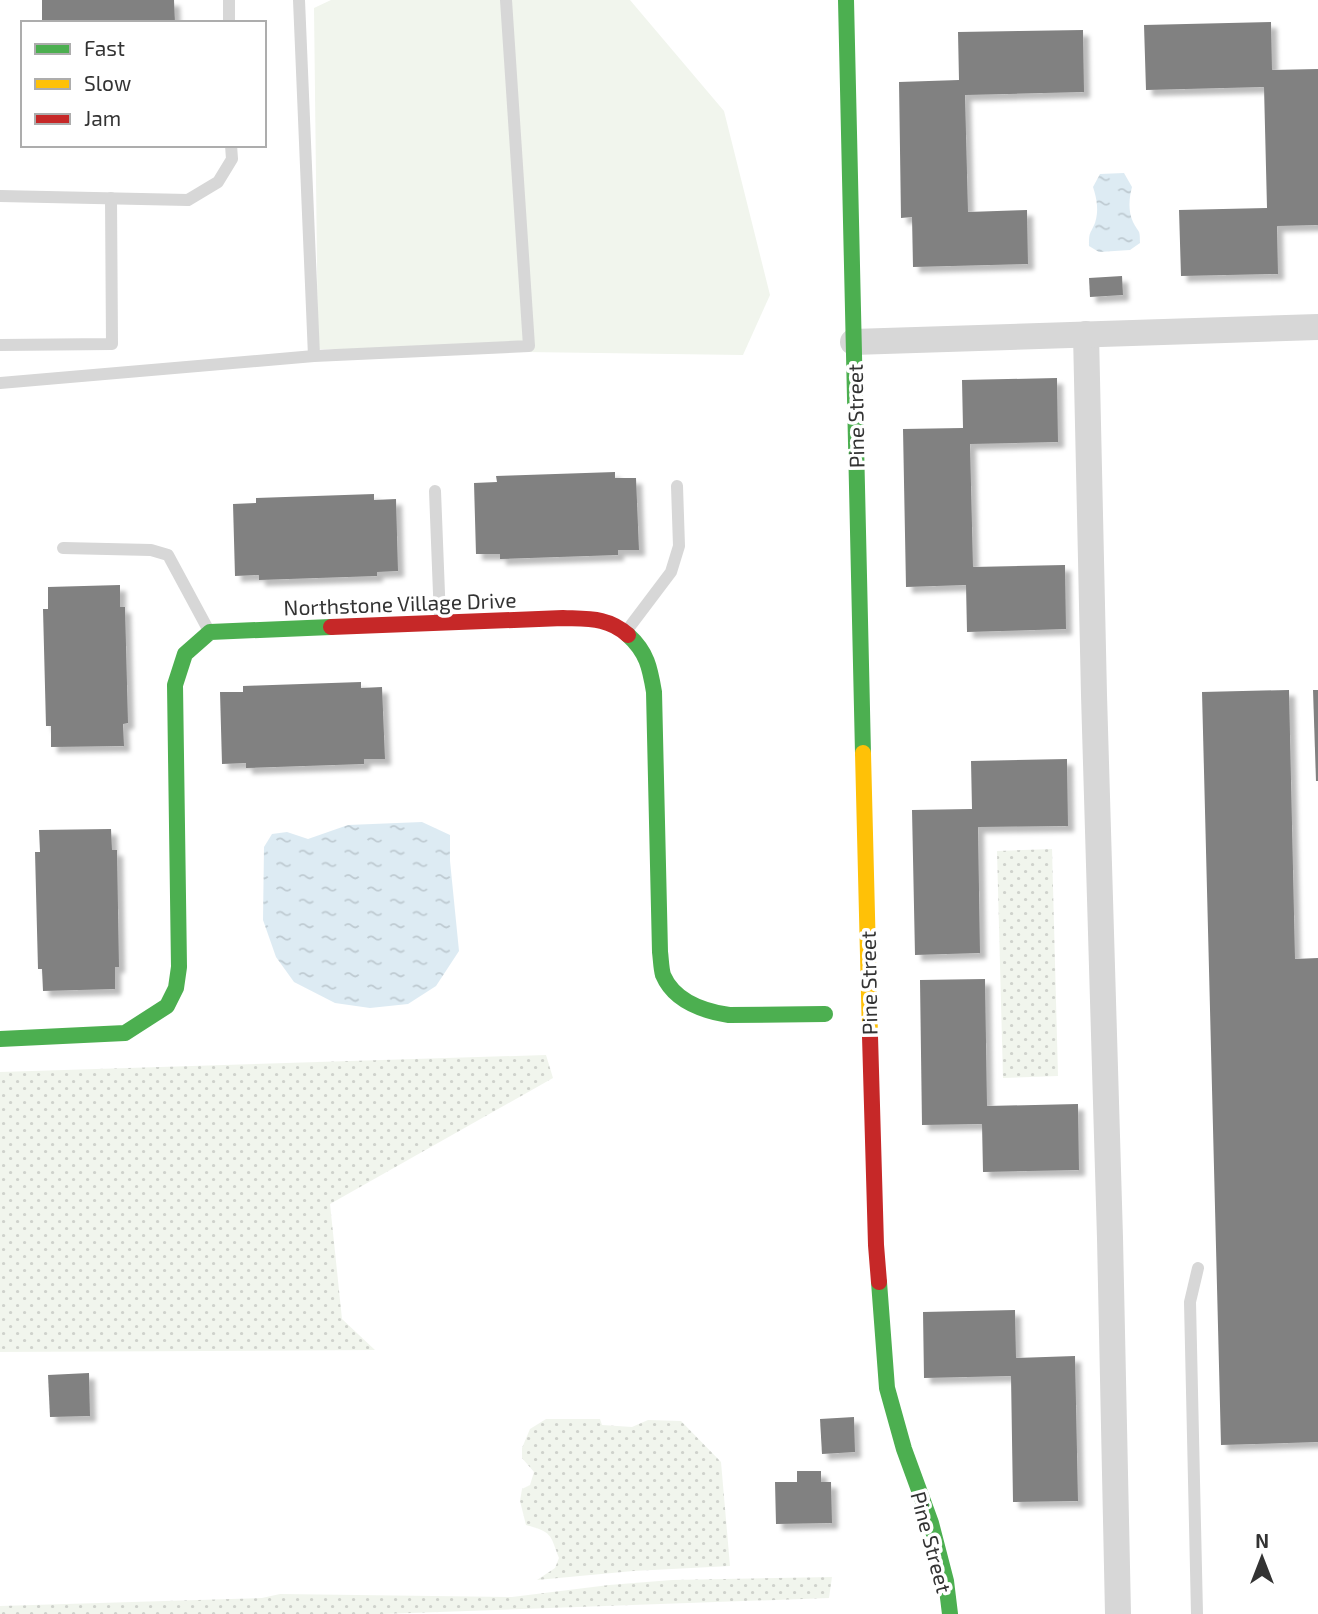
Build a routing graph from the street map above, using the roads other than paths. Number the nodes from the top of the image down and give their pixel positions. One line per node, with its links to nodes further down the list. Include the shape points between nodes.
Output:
1 (229, 0): 5 (lane)
2 (299, 0): 13 (lane)
3 (506, 0): 13 (lane, via 529,346)
4 (846, 0): 11 (street, Pine Street)
5 (229, 21)
6 (231, 147): 8 (lane, via 232,159 218,182 188,200)
7 (0, 196): 8 (lane)
8 (111, 198): 12 (lane, via 112,344)
9 (1318, 327): 10 (street, Pine Street)
10 (1086, 334): 11 (street, Pine Street); 25 (street)
11 (853, 342): 24 (street, Pine Street, via 876,1245 887,1388 931,1523)
12 (0, 345)
13 (314, 356): 14 (lane)
14 (0, 383)
15 (677, 486): 20 (lane, via 680,546 671,572)
16 (435, 491): 18 (lane)
17 (63, 548): 19 (lane, via 151,550 168,555)
18 (440, 623): 19 (street, Northstone Village Drive); 20 (street, Northstone Village Drive, via 596,619)
19 (209, 632): 22 (street, via 184,654 176,685 179,967 167,1006 125,1033)
20 (625, 632): 21 (street, Northstone Village Drive, via 650,665 654,692 664,975 687,1003 714,1013)
21 (825, 1014)
22 (0, 1039)
23 (1198, 1268): 26 (lane, via 1190,1302)
24 (950, 1614)
25 (1118, 1614)
26 (1197, 1614)

